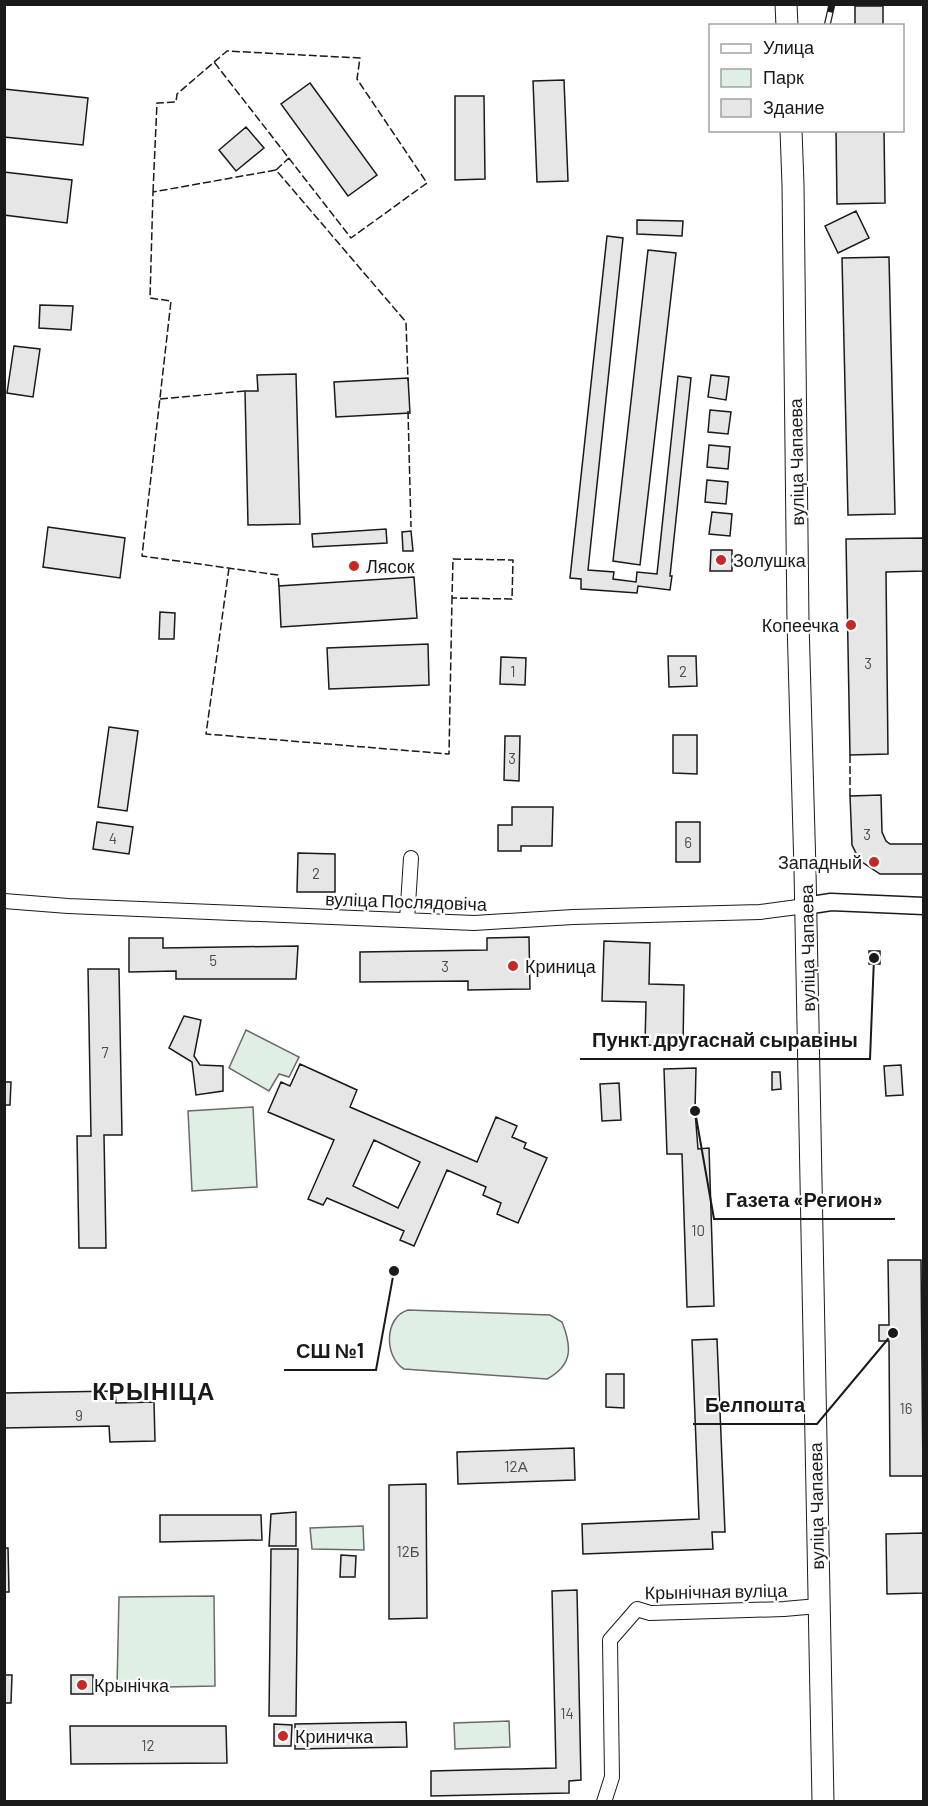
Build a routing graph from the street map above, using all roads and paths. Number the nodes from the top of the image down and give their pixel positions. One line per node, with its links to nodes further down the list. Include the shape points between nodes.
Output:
1 (786, 4): 2 (main road)
2 (787, 24)
3 (791, 132): 6 (main road, вуліца Чапаева)
4 (411, 858): 8 (street)
5 (4, 901): 8 (street, вуліца Послядовіча)
6 (805, 906): 7 (street, via 840,902); 8 (street, вуліца Послядовіча, via 760,912 474,923); 9 (main road, вуліца Чапаева)
7 (924, 906)
8 (407, 920)
9 (818, 1606): 10 (street, Крынічная вуліца, via 650,1612 636,1609 610,1640 612,1777); 11 (main road, вуліца Чапаева)
10 (604, 1802)
11 (823, 1802)

